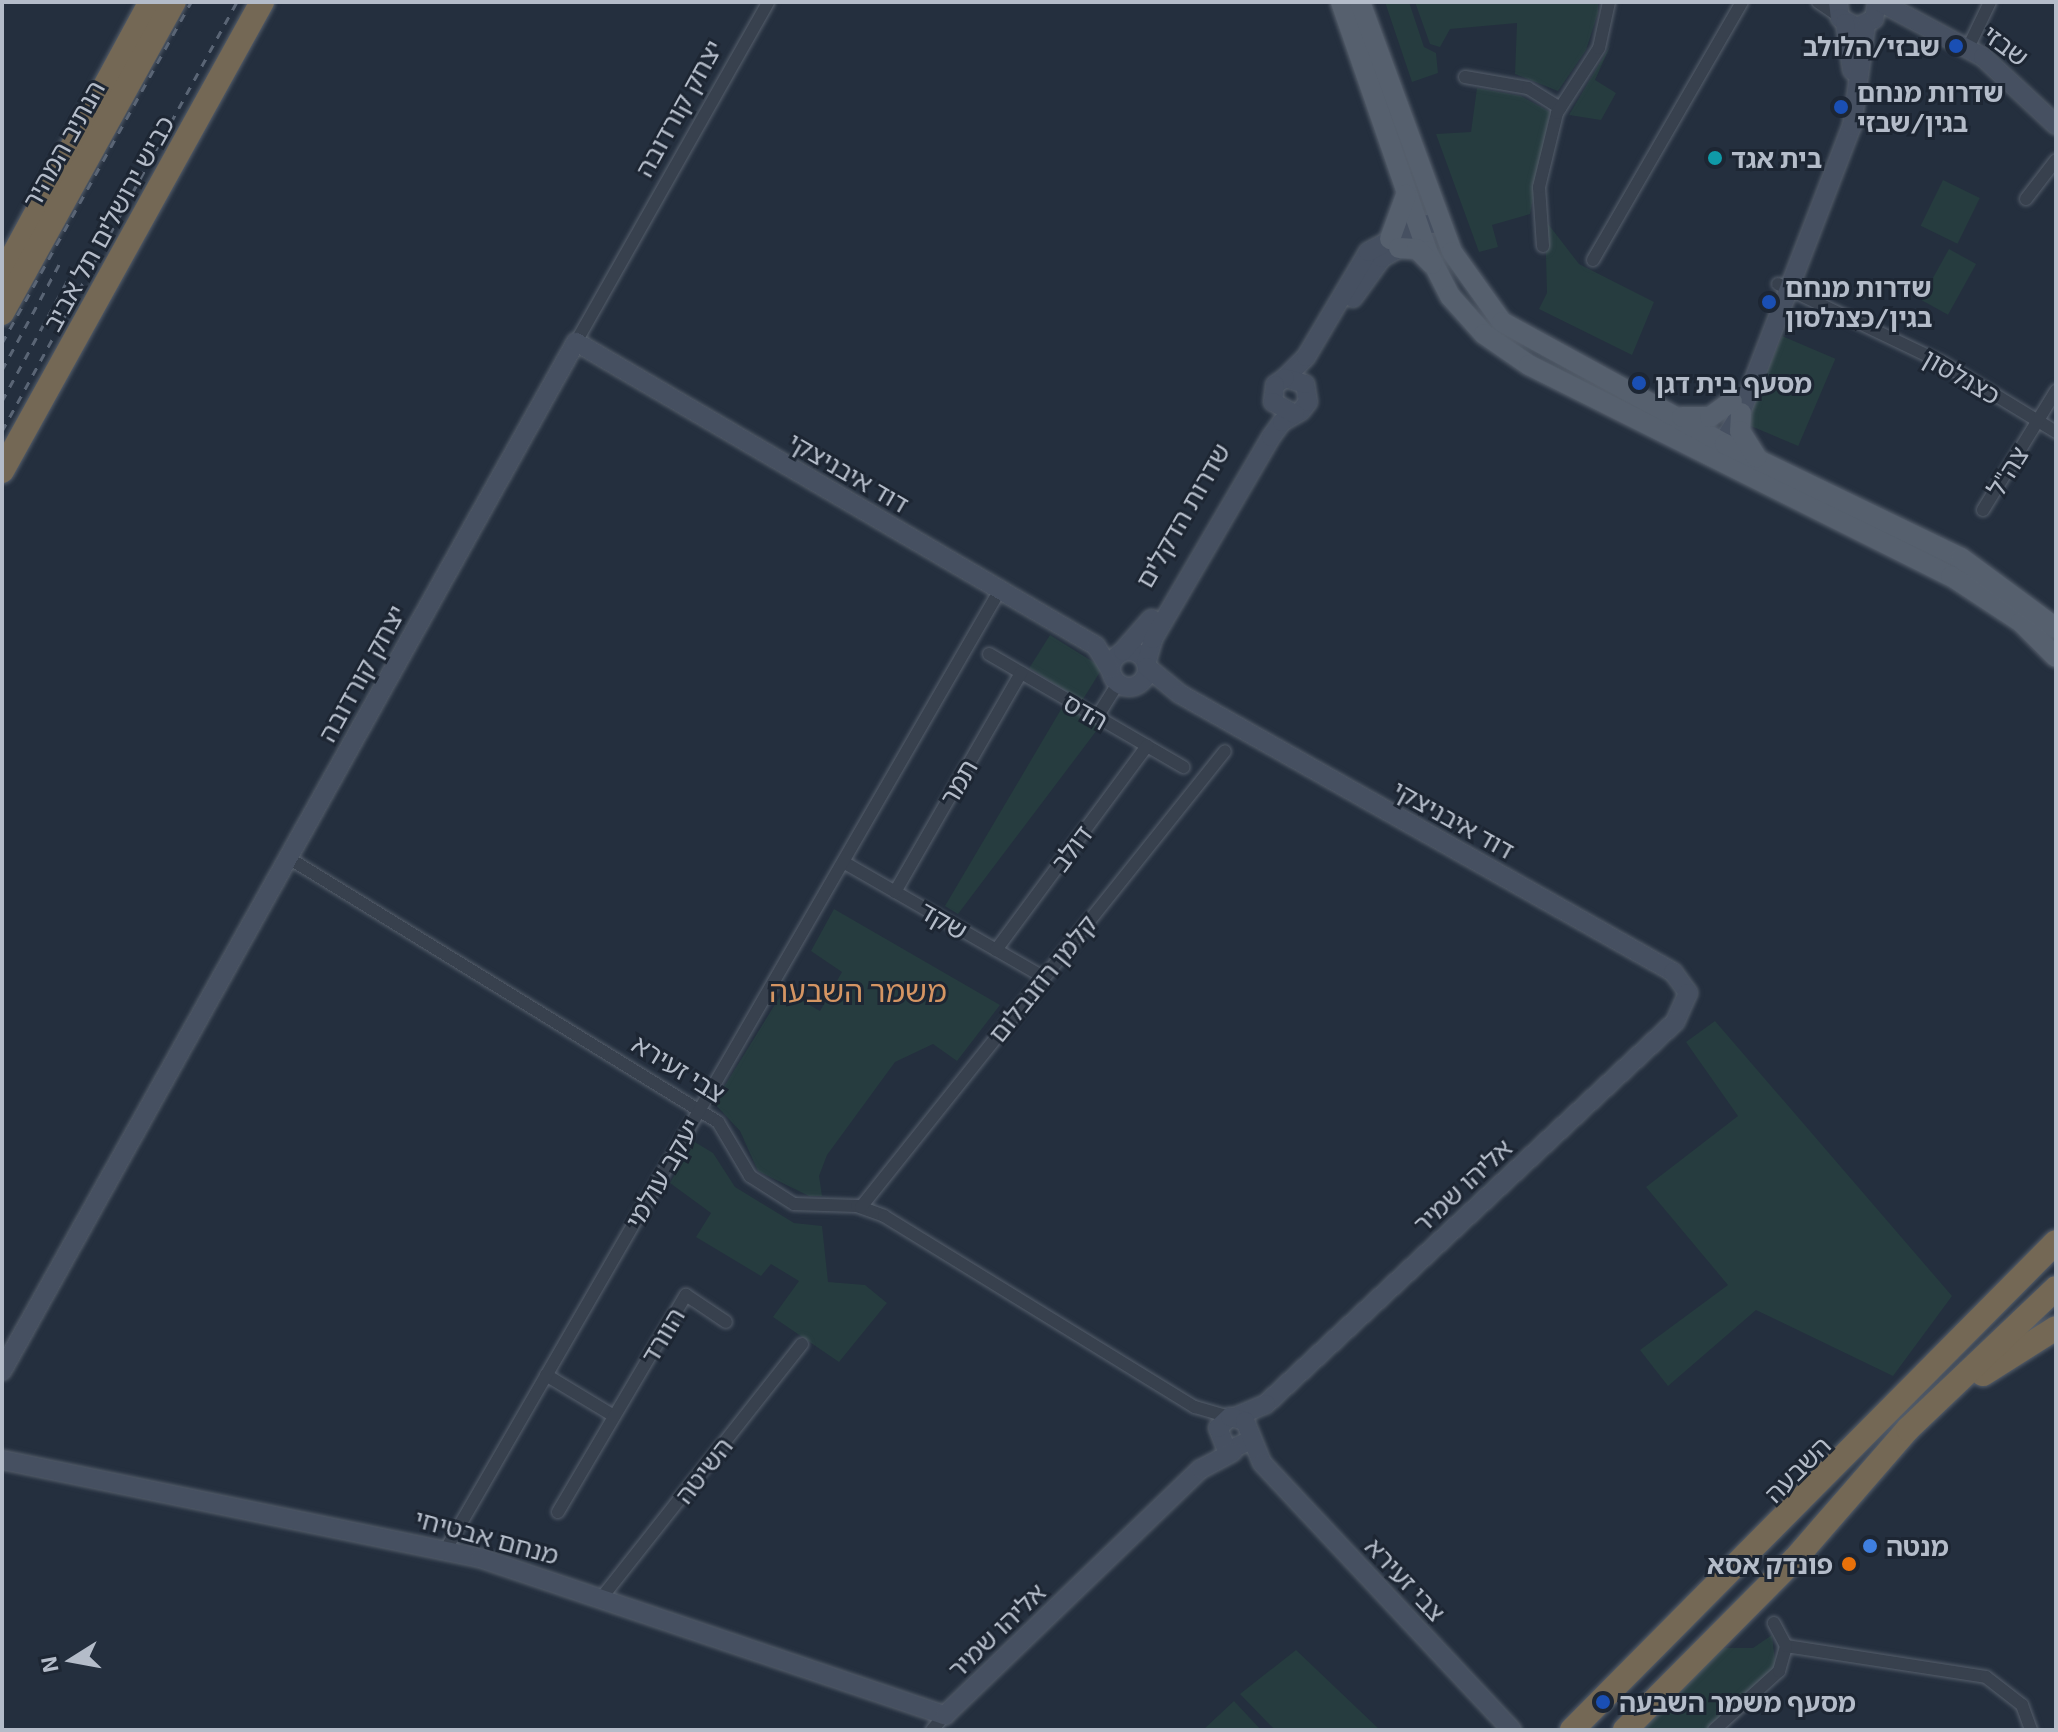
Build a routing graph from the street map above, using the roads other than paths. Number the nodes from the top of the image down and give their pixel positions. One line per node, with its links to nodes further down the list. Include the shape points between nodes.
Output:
1 (174, 2): 29 (highway, הנתיב המהיר)
2 (262, 2): 42 (highway, כביש ירושלים תל אביב)
3 (768, 2): 30 (street, יצחק קורדובה)
4 (1341, 2): 20 (main road)
5 (1360, 2): 22 (main road)
6 (1609, 2): 17 (street, via 1599,48)
7 (1742, 2): 25 (street)
8 (1818, 2): 12 (street)
9 (1878, 2): 13 (street, שבזי); 14 (street)
10 (1990, 2): 15 (street)
11 (148, 7): 27 (highway)
12 (1841, 14): 14 (street); 28 (street, via 1852,66 1847,107)
13 (1916, 18): 14 (street); 15 (street, שבזי)
14 (1867, 24): 28 (street, via 1858,110)
15 (1968, 48): 18 (street, שבזי, via 2005,73)
16 (1465, 77): 17 (street, via 1528,88)
17 (1560, 108): 24 (street, via 1539,187)
18 (2056, 125)
19 (2056, 160): 21 (street)
20 (1407, 191): 22 (main road); 23 (main road)
21 (2026, 199)
22 (1426, 228): 23 (street); 26 (main road); 37 (main road, via 1502,322)
23 (1395, 244): 26 (main road, via 1417,249); 31 (street, via 1359,261 1306,357); 32 (street, via 1361,283)
24 (1543, 246)
25 (1593, 260)
26 (1435, 267): 40 (main road, via 1465,315 1507,353)
27 (2, 276)
28 (1784, 286): 35 (street); 38 (street, כצנלסון)
29 (2, 313)
30 (576, 342): 44 (street, דוד איבניצקי); 58 (street, יצחק קורדובה)
31 (1285, 378): 32 (street); 34 (street)
32 (1308, 390): 36 (street, via 1308,402)
33 (2056, 391): 38 (street, צה"ל)
34 (1272, 396): 36 (street, via 1280,411); 47 (street, שדרות הדקלים, via 1245,458 1142,634)
35 (1736, 407): 37 (main road, via 1710,417); 40 (street); 41 (main road, via 1740,431)
36 (1295, 414): 50 (street, שדרות הדקלים, via 1271,437 1153,639)
37 (1678, 417): 40 (main road)
38 (2038, 420): 39 (street, כצנלסון); 43 (street, צה"ל)
39 (2056, 432)
40 (1718, 445): 41 (main road); 49 (main road, via 1979,592)
41 (1756, 457): 45 (main road, via 1961,558)
42 (2, 471)
43 (1983, 510)
44 (1000, 590): 46 (street, דוד איבניצקי); 59 (street, יעקב עולמי)
45 (2056, 628)
46 (1096, 646): 47 (street, דוד איבניצקי); 52 (street, דוד איבניצקי)
47 (1122, 652): 50 (street, דוד איבניצקי, via 1137,653); 52 (street, שדרות הדקלים)
48 (989, 654): 51 (street, הדס)
49 (2056, 657)
50 (1146, 666): 52 (street, שדרות הדקלים); 53 (street, דוד איבניצקי)
51 (1021, 673): 54 (street, הדס); 60 (street, תמר)
52 (1122, 679): 53 (street, דוד איבניצקי); 54 (street)
53 (1180, 694): 63 (street, דוד איבניצקי, via 1673,972)
54 (1097, 717): 55 (street, הדס)
55 (1147, 746): 57 (street, הדס); 61 (street, דולב)
56 (1225, 751): 62 (street, קלמן רוזנבלום)
57 (1183, 767)
58 (287, 857): 64 (street, צבי זעירא); 71 (street, יצחק קורדובה)
59 (845, 863): 60 (street, שקד); 64 (street, יעקב עולמי)
60 (895, 892): 61 (street, שקד)
61 (996, 950): 62 (street, שקד)
62 (1043, 977): 65 (street, קלמן רוזנבלום)
63 (1688, 1000): 73 (street, אליהו שמיר, via 1675,1022)
64 (699, 1109): 65 (street, צבי זעירא, via 727,1131 750,1176 794,1204); 72 (street, יעקב עולמי)
65 (861, 1207): 74 (street, צבי זעירא)
66 (2056, 1242): 90 (highway, השבעה)
67 (2056, 1288): 81 (highway, via 1908,1429)
68 (726, 1322): 75 (street, הוורד, via 686,1295)
69 (2056, 1328): 81 (highway, via 1987,1371)
70 (802, 1344): 84 (street, השיטה)
71 (2, 1371)
72 (546, 1375): 75 (street); 83 (street, יעקב עולמי)
73 (1266, 1404): 76 (street, אליהו שמיר); 78 (street, אליהו שמיר)
74 (1195, 1407): 76 (street, צבי זעירא); 77 (street, צבי זעירא)
75 (614, 1416): 82 (street, הוורד)
76 (1233, 1417): 77 (street, אליהו שמיר); 78 (street)
77 (1216, 1436): 78 (street); 80 (street, אליהו שמיר)
78 (1243, 1445): 80 (street, אליהו שמיר); 89 (street, צבי זעירא)
79 (2, 1460): 83 (street, מנחם אבטיחי)
80 (1201, 1469): 87 (street, אליהו שמיר)
81 (1854, 1491): 91 (highway)
82 (558, 1512)
83 (446, 1549): 84 (street, מנחם אבטיחי)
84 (603, 1596): 87 (street, מנחם אבטיחי)
85 (1774, 1623): 86 (street)
86 (1786, 1646): 92 (street, via 1779,1671); 93 (street, via 1986,1677 2022,1705)
87 (945, 1715): 88 (street, אליהו שמיר)
88 (932, 1730)
89 (1512, 1730)
90 (1572, 1730)
91 (1625, 1730)
92 (1714, 1730)
93 (2031, 1730)

